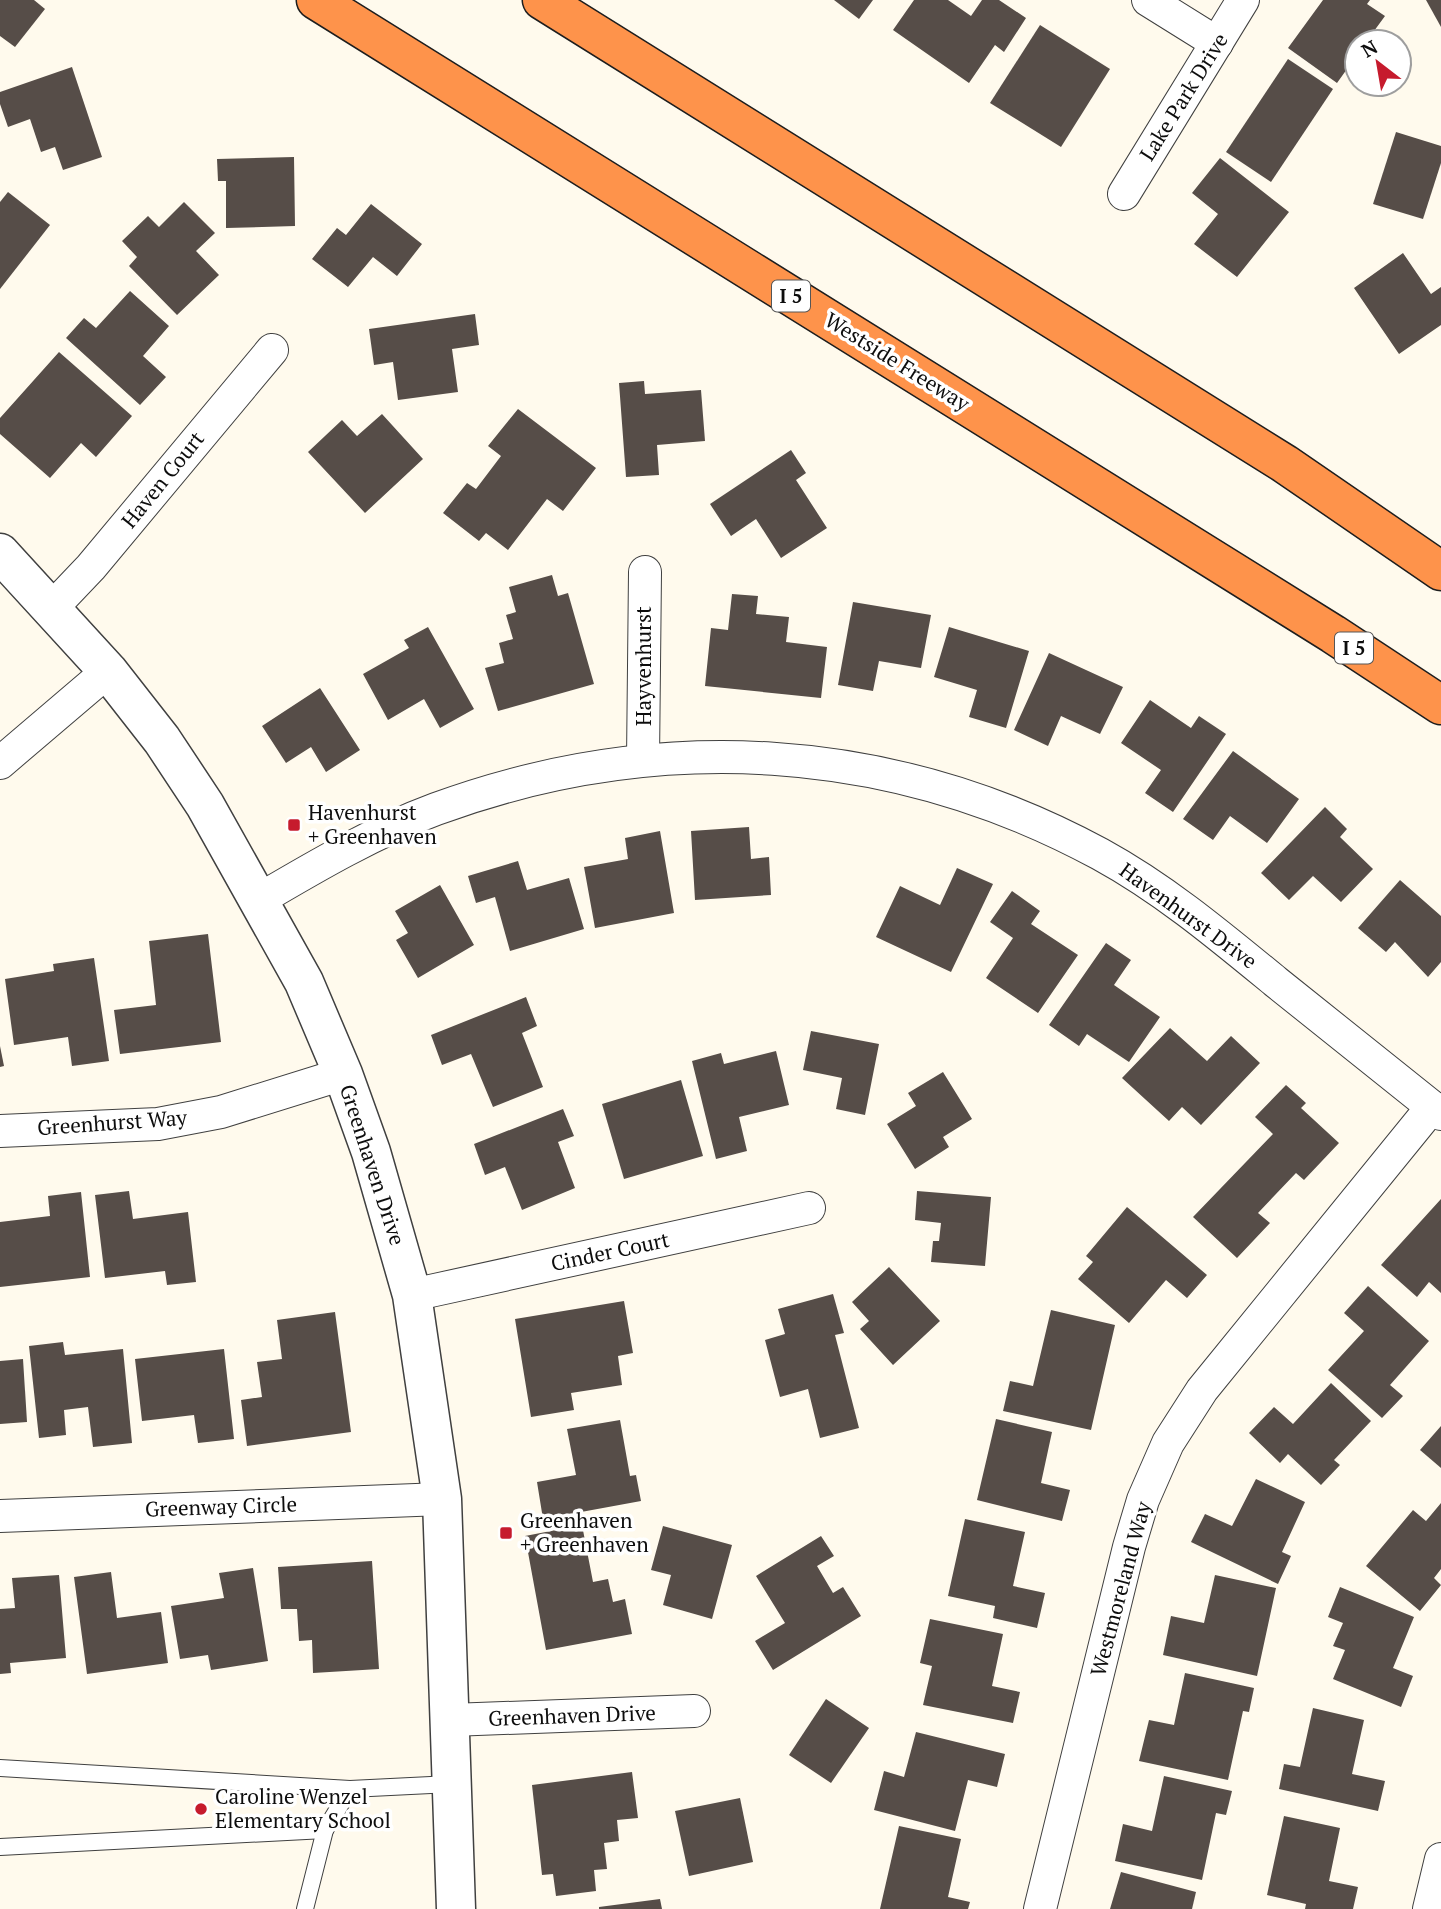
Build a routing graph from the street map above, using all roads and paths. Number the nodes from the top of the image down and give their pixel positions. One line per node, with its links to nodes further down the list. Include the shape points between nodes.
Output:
1 (316, 0): 13 (highway, Westside Freeway / I 5)
2 (542, 0): 9 (highway, via 1274,457)
3 (1148, 0): 5 (street)
4 (1243, 0): 5 (street, Lake Park Drive)
5 (1217, 43): 6 (street, Lake Park Drive)
6 (1124, 194)
7 (272, 350): 11 (street, Haven Court)
8 (0, 553): 11 (street, Greenhaven Drive)
9 (1441, 570)
10 (645, 572): 14 (street, Hayvenhurst)
11 (52, 608): 12 (street, Greenhaven Drive)
12 (108, 671): 15 (street); 16 (street, Greenhaven Drive, via 176,762)
13 (1441, 705)
14 (643, 760): 16 (street, Havenhurst Drive, via 528,780 435,809 358,844); 18 (street, Havenhurst Drive, via 753,756 834,764 898,776 1037,822 1164,894)
15 (0, 763)
16 (260, 899): 17 (street, Greenhaven Drive, via 304,982)
17 (344, 1074): 19 (street, Greenhurst Way, via 221,1112 158,1124); 21 (street, Greenhaven Drive, via 372,1152)
18 (1436, 1111): 34 (street, Westmoreland Way, via 1202,1390 1168,1443 1129,1547)
19 (0, 1131)
20 (809, 1208): 21 (street, Cinder Court)
21 (412, 1295): 22 (street, Greenhaven Drive)
22 (442, 1499): 23 (street, Greenway Circle); 25 (street, Greenhaven Drive)
23 (0, 1516)
24 (694, 1711): 25 (street, Greenhaven Drive)
25 (451, 1720): 27 (street, Greenhaven Drive)
26 (0, 1768): 28 (lane)
27 (454, 1784): 28 (lane); 33 (street, Greenhaven Drive)
28 (351, 1789): 29 (lane)
29 (325, 1830): 30 (lane); 32 (lane)
30 (0, 1847)
31 (1441, 1859): 35 (street)
32 (305, 1909)
33 (456, 1909)
34 (1040, 1909)
35 (1429, 1909)

